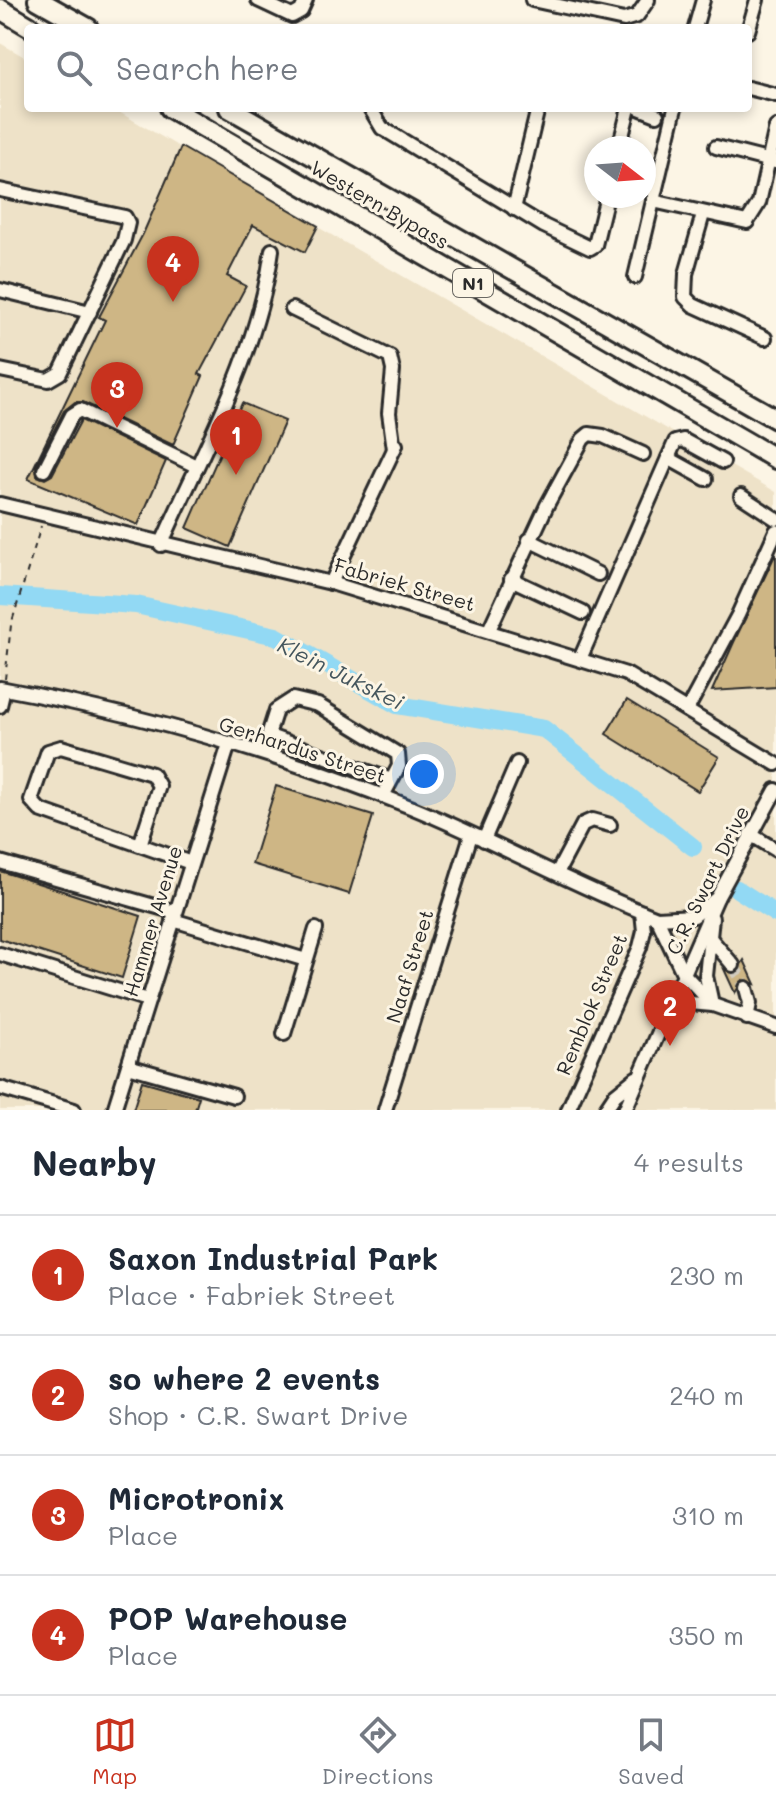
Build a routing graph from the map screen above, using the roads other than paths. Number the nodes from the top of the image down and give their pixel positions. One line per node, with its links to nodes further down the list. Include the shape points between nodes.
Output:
1 (38, 0): 10 (highway)
2 (258, 0): 3 (street, via 292,16)
3 (306, 0)
4 (532, 0): 5 (street, via 624,20 637,16)
5 (648, 0)
6 (701, 0): 11 (street)
7 (757, 0): 12 (street)
8 (0, 9): 9 (highway)
9 (25, 24)
10 (81, 24)
11 (696, 24)
12 (750, 24)
13 (752, 89): 14 (street)
14 (776, 95)
15 (177, 112): 42 (highway, Western Bypass / N1)
16 (236, 112): 39 (highway, Western Bypass / N1)
17 (372, 112): 30 (street, via 382,128)
18 (537, 112): 30 (street)
19 (628, 112): 22 (street)
20 (667, 116): 25 (street)
21 (776, 127): 24 (street)
22 (622, 136)
23 (716, 147): 24 (street)
24 (772, 161): 31 (street, via 751,219 742,223)
25 (656, 183)
26 (0, 190): 36 (street, via 127,219 124,240)
27 (656, 202): 31 (street)
28 (604, 208): 30 (street, via 592,248)
29 (651, 208): 33 (street)
30 (514, 209)
31 (703, 214): 37 (street, via 685,297)
32 (272, 250): 44 (street, via 252,341)
33 (635, 277)
34 (0, 290): 36 (street)
35 (292, 309): 55 (street, via 390,357 393,370 389,413 395,446)
36 (90, 312): 38 (street, via 55,378)
37 (765, 338)
38 (0, 370)
39 (776, 419)
40 (643, 454): 51 (street, via 589,434 578,445)
41 (668, 458): 43 (street, via 678,439); 46 (street); 58 (street)
42 (776, 459)
43 (723, 462)
44 (196, 466): 45 (street, via 80,410 72,415); 52 (street)
45 (44, 470)
46 (706, 479)
47 (741, 496): 49 (street)
48 (0, 504): 52 (street, Fabriek Street)
49 (776, 519)
50 (776, 531): 61 (street)
51 (529, 540): 53 (street); 54 (street)
52 (161, 545): 55 (street, Fabriek Street)
53 (598, 574)
54 (511, 579): 56 (street); 57 (street)
55 (331, 583): 57 (street, Fabriek Street)
56 (583, 613)
57 (489, 630): 58 (street, Fabriek Street)
58 (580, 659): 61 (street, Fabriek Street, via 626,674)
59 (2, 688): 60 (street); 62 (street, Gerhardus Street, via 76,702)
60 (0, 706)
61 (687, 710): 64 (street, Fabriek Street)
62 (229, 744): 67 (street, Gerhardus Street); 74 (street, Hammer Avenue)
63 (517, 763): 70 (street, Naaf Street)
64 (776, 764)
65 (391, 780): 65 (street, via 400,756 343,719 299,699 276,710 272,737); 67 (street)
66 (776, 790): 69 (street, C.R. Swart Drive)
67 (383, 796): 70 (street, Gerhardus Street)
68 (610, 825): 75 (street, via 592,820 583,824)
69 (750, 834): 72 (street); 76 (street, C.R. Swart Drive)
70 (477, 837): 75 (street, Gerhardus Street); 99 (street, Naaf Street)
71 (140, 845): 71 (street, via 33,805 48,751 61,747 157,779); 74 (street)
72 (776, 850)
73 (0, 862): 78 (street)
74 (191, 863): 78 (street, Hammer Avenue)
75 (557, 873): 77 (street, Gerhardus Street)
76 (716, 901): 79 (street, via 694,916); 81 (street); 85 (street, C.R. Swart Drive)
77 (642, 912): 79 (street, Gerhardus Street); 100 (street, Remblok Street, via 640,947)
78 (174, 916): 83 (street); 87 (street, Hammer Avenue)
79 (657, 918): 85 (street)
80 (316, 929): 83 (street)
81 (710, 938): 84 (street); 88 (street, via 706,985)
82 (0, 954): 87 (street)
83 (306, 960): 92 (street)
84 (733, 965)
85 (683, 973): 88 (street); 90 (street, C.R. Swart Drive)
86 (746, 988): 89 (street)
87 (148, 1000): 93 (street, Hammer Avenue)
88 (713, 1005): 89 (street); 90 (street, via 690,1003)
89 (747, 1018): 91 (street)
90 (662, 1019): 94 (street, C.R. Swart Drive)
91 (776, 1027)
92 (284, 1034)
93 (128, 1066): 96 (street); 98 (street, Hammer Avenue)
94 (637, 1077): 101 (street, C.R. Swart Drive); 102 (street, C.R. Swart Drive)
95 (0, 1088): 97 (street)
96 (234, 1096)
97 (74, 1110)
98 (114, 1110)
99 (385, 1110)
100 (568, 1110)
101 (605, 1110)
102 (625, 1110)

